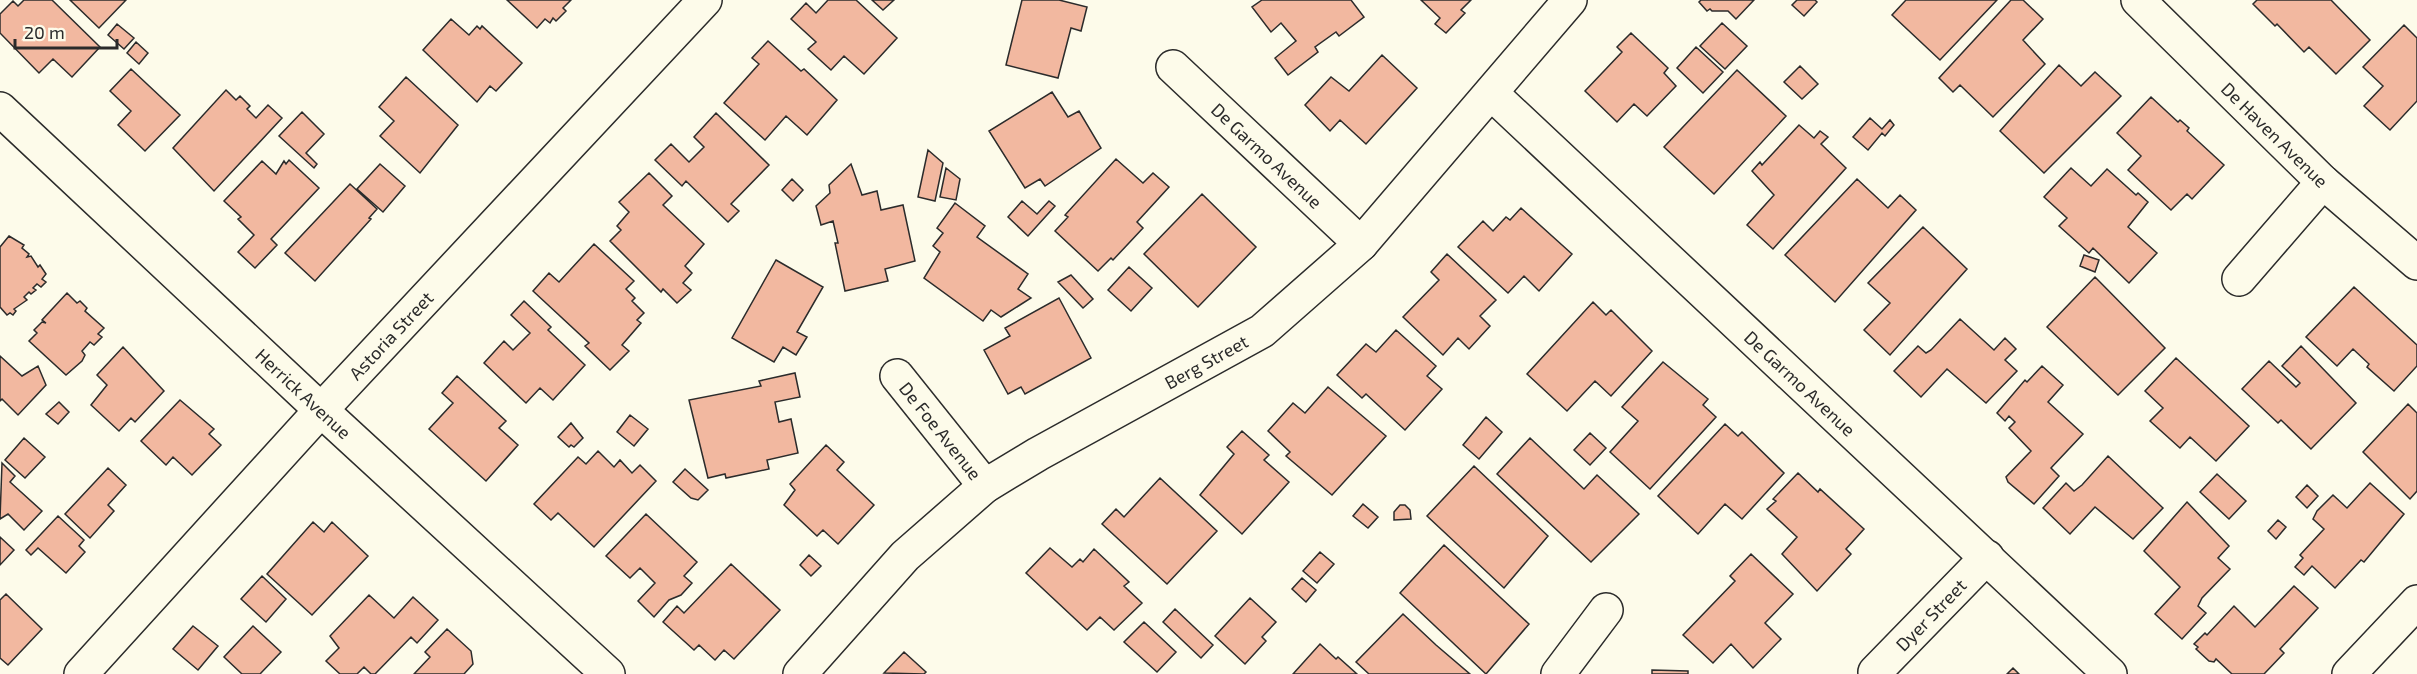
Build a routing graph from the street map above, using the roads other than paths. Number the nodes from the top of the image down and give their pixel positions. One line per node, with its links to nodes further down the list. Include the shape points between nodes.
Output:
1 (705, 0): 12 (street, Astoria Street)
2 (1570, 0): 5 (street, Berg Street)
3 (2138, 0): 7 (street, De Haven Avenue)
4 (1173, 67): 8 (street, De Garmo Avenue)
5 (1491, 93): 8 (street, Berg Street); 14 (street, De Garmo Avenue)
6 (0, 109): 12 (street, Herrick Avenue)
7 (2323, 182): 9 (street, De Haven Avenue); 10 (street)
8 (1361, 244): 13 (street, Berg Street, via 1262,331)
9 (2417, 263)
10 (2239, 279)
11 (897, 376): 13 (street, De Foe Avenue)
12 (321, 410): 18 (street, Astoria Street); 19 (street, Herrick Avenue)
13 (985, 486): 20 (street, Berg Street, via 905,556)
14 (1987, 557): 17 (street, Dyer Street); 22 (street, De Garmo Avenue)
15 (2417, 602): 23 (street)
16 (1606, 610): 21 (street)
17 (1875, 672)
18 (81, 674)
19 (608, 674)
20 (800, 674)
21 (1558, 674)
22 (2110, 674)
23 (2349, 674)

